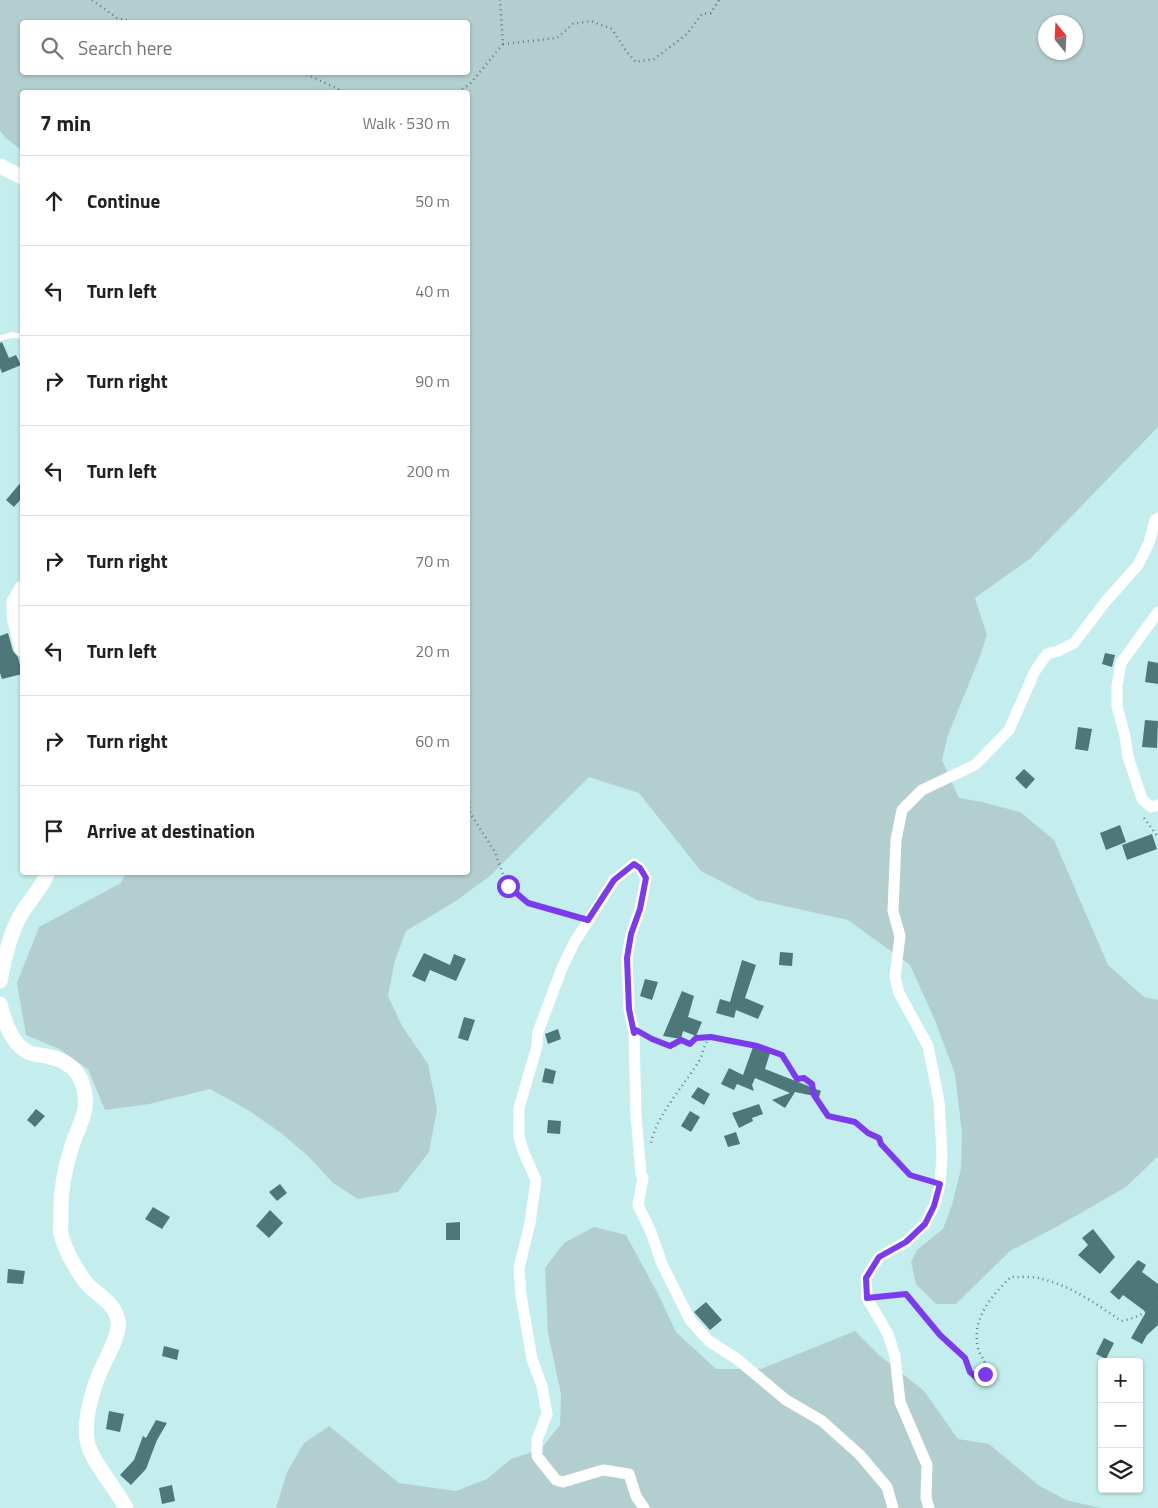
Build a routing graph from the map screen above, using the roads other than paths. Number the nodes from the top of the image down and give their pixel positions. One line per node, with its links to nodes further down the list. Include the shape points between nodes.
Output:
1 (0, 166): 2 (main road)
2 (20, 176)
3 (20, 336): 4 (lane)
4 (0, 338)
5 (1158, 518): 16 (street, via 1138,565 1074,642 1047,654 1035,671 1009,730 974,765 922,790 902,810 896,840 893,911 900,936 895,976 899,993 928,1046 939,1101 940,1184 925,1224 906,1242 879,1257 866,1278 867,1298 888,1334 895,1356 900,1402 927,1465 926,1498)
6 (20, 592): 8 (main road, via 14,602)
7 (1158, 612): 9 (street, via 1121,663 1117,686 1117,706 1128,757 1142,799)
8 (20, 641)
9 (1155, 806)
10 (47, 875): 11 (main road, via 15,927)
11 (0, 981)
12 (0, 1004): 13 (main road, via 8,1030 18,1044 28,1052 58,1058 73,1066 86,1096 82,1121 71,1147 63,1183 61,1235 78,1270 89,1286 108,1301 119,1322 86,1420 89,1450)
13 (126, 1508)
14 (644, 1508): 15 (street, via 629,1474 603,1470 563,1482 556,1480 538,1456 537,1440 547,1414 542,1386 532,1359 518,1268 530,1223 536,1180 519,1136 519,1108 538,1032 574,943 614,880 634,864 646,878 627,958 643,1178 638,1205 690,1320 709,1341 737,1359 786,1400 822,1422 860,1455 887,1487)
15 (892, 1508)
16 (929, 1508)

